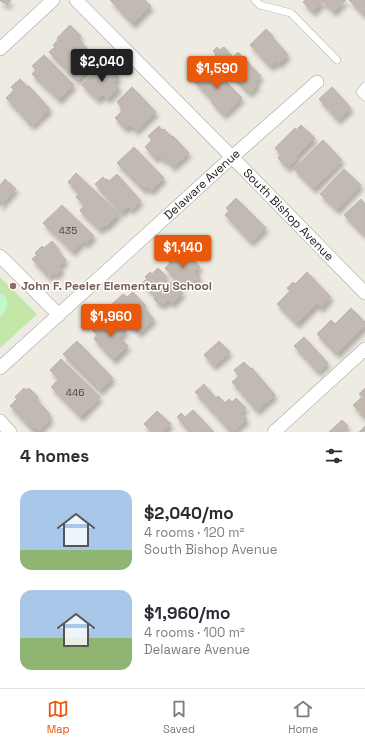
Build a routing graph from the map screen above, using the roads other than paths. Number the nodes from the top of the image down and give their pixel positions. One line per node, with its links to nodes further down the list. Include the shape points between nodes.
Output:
1 (53, 0): 4 (street)
2 (76, 0): 9 (street, South Bishop Avenue)
3 (255, 0): 5 (lane, via 260,5 291,13)
4 (0, 49)
5 (337, 60)
6 (317, 82): 9 (street, Delaware Avenue)
7 (365, 86): 8 (lane, via 360,92)
8 (365, 97)
9 (232, 157): 11 (street, South Bishop Avenue); 12 (street, Delaware Avenue)
10 (0, 256): 12 (street)
11 (365, 294)
12 (59, 315): 14 (street, Delaware Avenue)
13 (365, 349): 17 (street)
14 (0, 368)
15 (0, 421): 16 (street)
16 (10, 432)
17 (274, 432)

